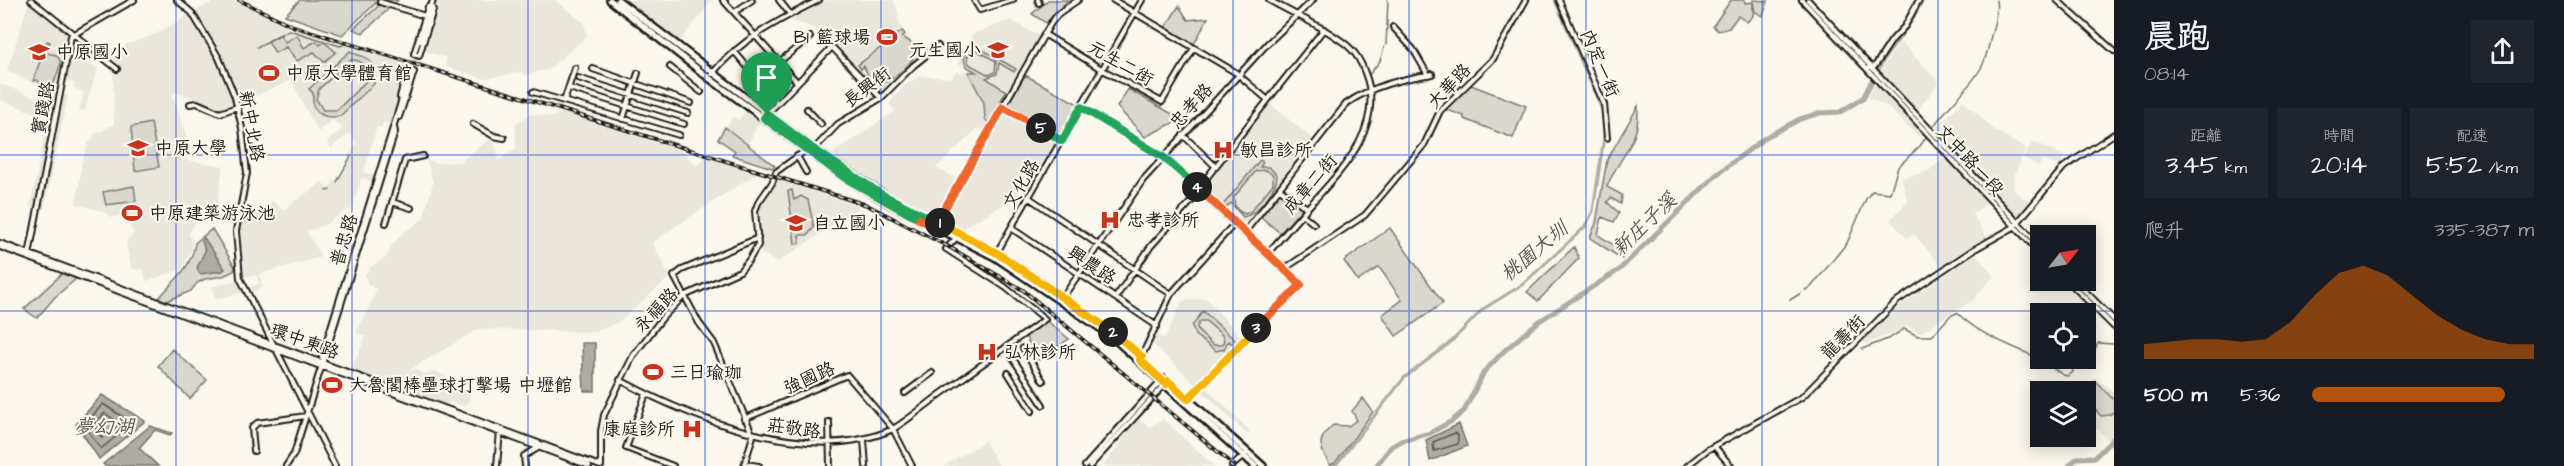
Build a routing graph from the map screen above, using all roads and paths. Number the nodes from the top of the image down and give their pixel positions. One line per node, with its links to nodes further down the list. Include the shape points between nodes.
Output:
1 (31, 0): 35 (street)
2 (134, 0): 35 (street)
3 (177, 0): 70 (street, 新中北路, via 192,13 222,63)
4 (434, 0): 25 (street)
5 (610, 0): 54 (main road)
6 (618, 0): 54 (main road)
7 (723, 0): 26 (street)
8 (752, 0): 26 (street)
9 (779, 0): 27 (street)
10 (819, 0): 27 (street)
11 (974, 0): 12 (street, via 980,10)
12 (1013, 0)
13 (1078, 0): 34 (street, via 1059,13)
14 (1113, 0): 28 (street)
15 (1142, 0): 28 (street, 文化路)
16 (1269, 0): 29 (street, 成章二街)
17 (1312, 0): 29 (street, 忠孝路)
18 (1526, 0): 118 (street, 大華路, via 1493,58 1440,111 1424,145 1365,215)
19 (1559, 0): 85 (street, 內定一街, via 1604,104)
20 (1802, 0): 32 (street)
21 (1808, 0): 32 (street)
22 (1919, 0): 50 (street)
23 (2057, 0): 42 (street)
24 (380, 2): 30 (street)
25 (431, 6): 30 (street); 30 (street, via 419,56 414,54); 43 (street)
26 (735, 12): 36 (street)
27 (790, 14): 36 (street)
28 (1134, 14): 40 (street); 49 (street, 文化路)
29 (1296, 15): 33 (street, 成章二街); 53 (street, 忠孝路)
30 (425, 16)
31 (1393, 27): 59 (street, via 1430,74)
32 (1830, 27): 38 (street)
33 (1324, 29): 59 (street, 成章二街, via 1350,48 1362,66); 64 (street)
34 (1044, 34): 49 (street, 元生二街); 71 (street)
35 (75, 35): 47 (street); 116 (street, 實踐路, via 71,36)
36 (756, 36): 41 (street); 44 (street)
37 (810, 37): 44 (street)
38 (1846, 44): 50 (street); 50 (street)
39 (938, 46): 63 (street, 長興街)
40 (1194, 48): 49 (street, 元生二街, via 1162,102); 53 (street)
41 (734, 51): 54 (street); 66 (street)
42 (2114, 51)
43 (417, 52)
44 (779, 62): 56 (street)
45 (670, 67): 61 (street)
46 (575, 68): 58 (street)
47 (117, 69)
48 (593, 69): 57 (street)
49 (1103, 70): 72 (street, 文化路)
50 (1872, 71): 105 (street, 文中路一段)
51 (410, 73): 80 (street, 普忠路)
52 (638, 73): 57 (street)
53 (1238, 75): 64 (street); 83 (street, 忠孝路)
54 (711, 76): 75 (main road)
55 (578, 78): 62 (street)
56 (797, 82): 63 (street, via 832,47); 66 (street)
57 (634, 83): 62 (street); 68 (street)
58 (569, 88): 65 (street); 69 (street)
59 (1370, 90): 94 (street, via 1346,104); 99 (street, 成章二街, via 1368,122 1359,143 1346,165)
60 (533, 92): 65 (street)
61 (701, 92)
62 (631, 95): 69 (street); 74 (street)
63 (881, 98): 87 (street, 長興街, via 838,124 816,147)
64 (1268, 100): 91 (street)
65 (564, 101): 76 (street)
66 (777, 102): 75 (street)
67 (190, 104): 70 (street, via 220,113)
68 (692, 104)
69 (628, 106): 76 (street); 78 (street)
70 (237, 107): 129 (street, 新中北路, via 247,172 236,231 238,271)
71 (1003, 107): 86 (street); 103 (street)
72 (1081, 107): 86 (street, 文化路); 90 (street)
73 (807, 109): 79 (street)
74 (688, 114)
75 (765, 116): 87 (main road)
76 (623, 119): 82 (street)
77 (472, 124): 84 (street)
78 (684, 124)
79 (821, 124)
80 (394, 130): 80 (street, via 414,72 407,70); 134 (street, 普忠路, via 321,356)
81 (2114, 134): 105 (street, 龍壽街, via 2071,161)
82 (679, 135)
83 (1183, 135): 90 (street, 忠孝路); 91 (street)
84 (504, 138)
85 (1607, 138)
86 (1062, 141): 96 (street, 文化路)
87 (809, 149): 89 (street, 長興街); 103 (main road, via 845,178)
88 (423, 156): 97 (street, via 405,160)
89 (797, 156): 92 (street, 長興街); 93 (street)
90 (1163, 157): 95 (street); 112 (street, 忠孝路)
91 (1215, 167): 95 (street)
92 (776, 172): 110 (street, 永福路, via 755,211)
93 (806, 172)
94 (1280, 189): 99 (street); 107 (street)
95 (1200, 190): 102 (street); 117 (street)
96 (1029, 197): 106 (street, 文化路); 112 (street)
97 (392, 202): 98 (street); 101 (street)
98 (411, 208)
99 (1307, 208): 100 (street, 成章二街)
100 (1302, 214): 104 (street); 114 (street, 成章二街)
101 (386, 223)
102 (1235, 223): 107 (street); 122 (street)
103 (935, 224): 108 (main road)
104 (1314, 224)
105 (2016, 225): 109 (street, 文中路一段); 111 (street, 文中路一段); 153 (street, 龍壽街, via 1906,294 1802,397)
106 (1011, 228): 115 (street, 文化路); 119 (street, 興農路)
107 (1244, 232): 114 (street)
108 (958, 236): 115 (main road); 149 (street, 莊敬路, via 946,249 1046,319)
109 (2030, 237)
110 (758, 238): 123 (street, 永福路, via 757,251 740,271); 123 (street, via 677,272 675,279)
111 (2030, 241)
112 (1098, 244): 117 (street); 119 (street, 忠孝路)
113 (0, 245): 116 (street, 環中東路)
114 (1267, 254): 118 (street)
115 (996, 255): 125 (main road)
116 (29, 256): 129 (street, 環中東路); 131 (street, 環中東路)
117 (1135, 269): 122 (street); 124 (street)
118 (1284, 270): 142 (street, via 1301,285)
119 (1079, 273): 124 (street, 興農路); 125 (street, 忠孝路)
120 (2081, 291): 126 (street)
121 (2081, 291): 128 (street)
122 (1172, 294): 127 (street)
123 (684, 296): 137 (street, 永福路, via 648,336); 147 (street, via 714,343)
124 (1116, 297): 127 (street, 興農路)
125 (1062, 299): 133 (main road, via 1112,332)
126 (2114, 320)
127 (1157, 326): 133 (street)
128 (2114, 327)
129 (273, 344): 131 (street, 新中北路); 134 (street, 環中東路)
130 (1023, 348): 138 (street)
131 (276, 349): 134 (street, 環中東路); 144 (street, 新中北路)
132 (1012, 357): 143 (street)
133 (1141, 359): 139 (main road)
134 (322, 364): 144 (street, 普忠路); 150 (street, 環中東路)
135 (932, 373): 140 (street)
136 (1008, 373): 145 (street)
137 (620, 380): 141 (street, 莊敬路); 164 (street, 永福路, via 604,415)
138 (1043, 381)
139 (1165, 381): 142 (main road); 170 (street); 171 (street)
140 (905, 393)
141 (646, 394): 151 (street, 莊敬路, via 699,419); 165 (street, via 626,448)
142 (1187, 400): 157 (main road)
143 (1043, 405)
144 (308, 410): 146 (street, 普忠路); 160 (street, 新中北路)
145 (1032, 411)
146 (306, 416): 156 (street, via 257,423 252,428); 159 (street, 普忠路)
147 (744, 420): 149 (street, 強國路, via 847,375); 151 (street)
148 (829, 422): 155 (street)
149 (893, 429): 152 (street, 莊敬路); 169 (street, 強國路)
150 (500, 431): 154 (street, 環中東路); 161 (street); 164 (street, 環中東路)
151 (753, 436): 155 (street, 莊敬路); 158 (street)
152 (864, 440): 155 (street, 莊敬路); 168 (street)
153 (1714, 446): 175 (street, 龍壽街); 176 (street)
154 (538, 447): 162 (street, via 524,456); 163 (street, 環中東路)
155 (830, 447): 167 (street)
156 (254, 451)
157 (1246, 454): 172 (street); 173 (main road); 174 (main road)
158 (745, 465): 166 (street)
159 (286, 466)
160 (334, 466)
161 (497, 466)
162 (525, 466)
163 (588, 466)
164 (600, 466)
165 (673, 466)
166 (759, 466)
167 (830, 466)
168 (866, 466)
169 (912, 466)
170 (1085, 466)
171 (1090, 466)
172 (1232, 466)
173 (1255, 466)
174 (1263, 466)
175 (1688, 466)
176 (1731, 466)

